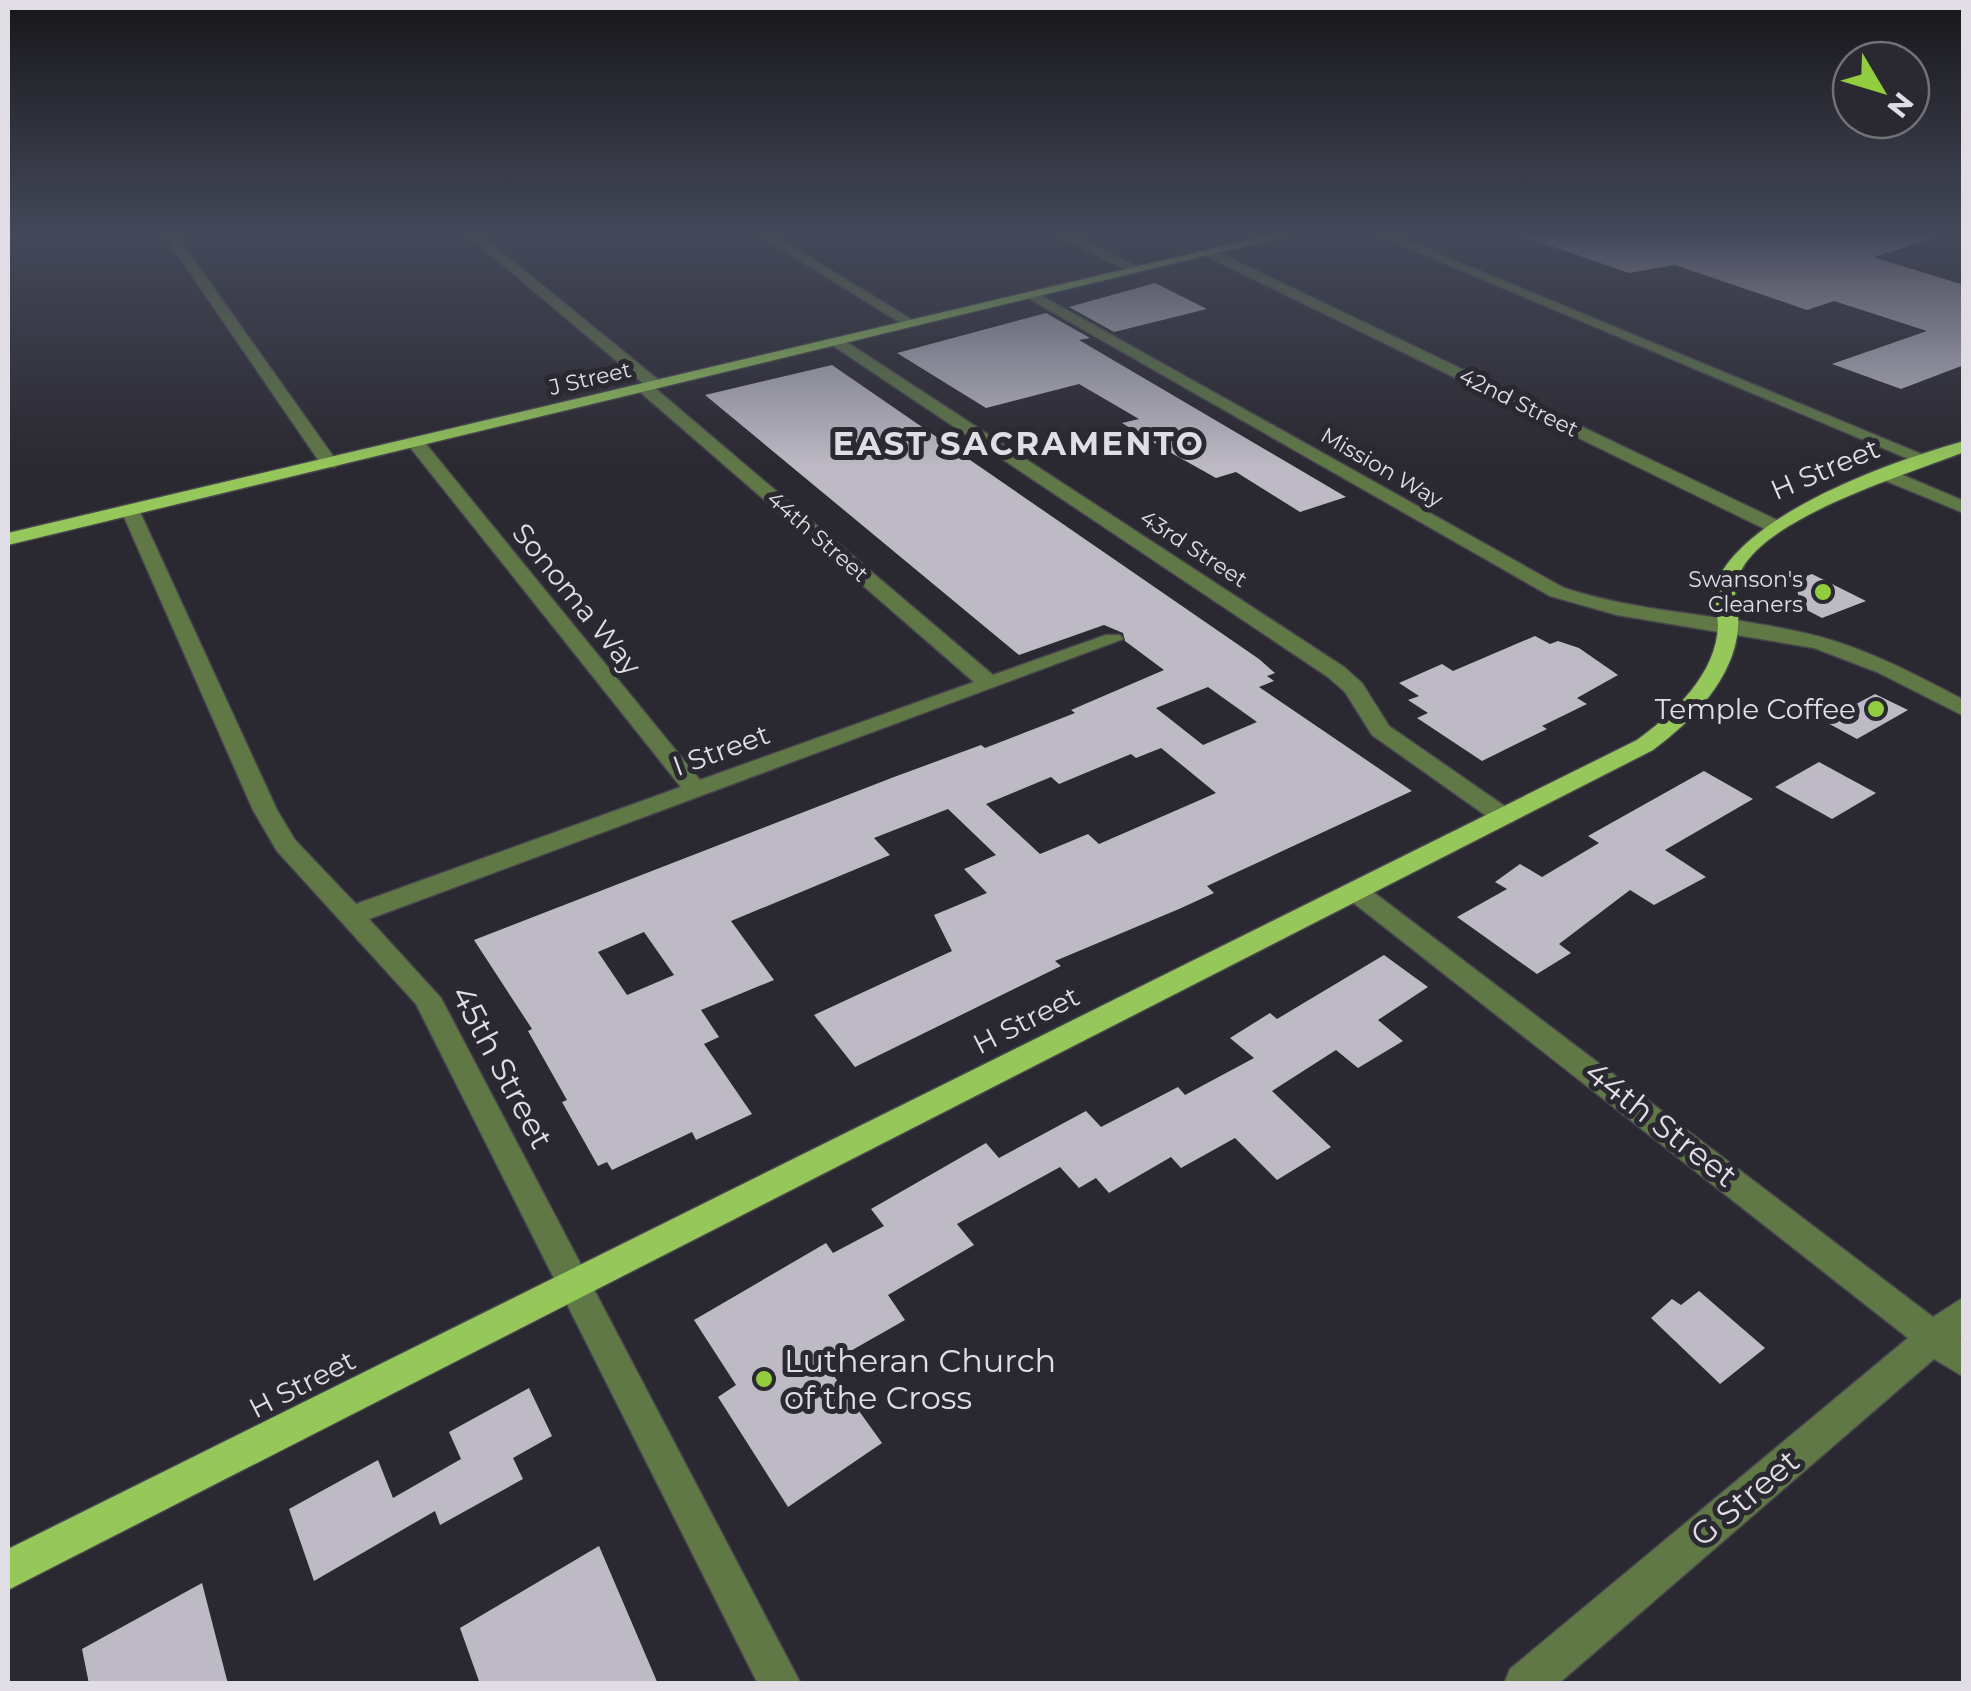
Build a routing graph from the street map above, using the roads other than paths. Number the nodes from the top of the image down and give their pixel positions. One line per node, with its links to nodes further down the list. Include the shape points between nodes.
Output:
1 (223, 311): 14 (street)
2 (562, 311): 10 (street, 44th Street)
3 (890, 311): 8 (street)
4 (967, 311): 8 (main road, J Street)
5 (1061, 311): 20 (street, Mission Way, via 1548,588 1613,608)
6 (1330, 311): 18 (street, 42nd Street)
7 (1566, 311): 13 (street)
8 (912, 324): 9 (main road, J Street)
9 (837, 342): 10 (main road, J Street); 25 (street, 43rd Street, via 1336,672 1380,730)
10 (650, 386): 11 (main road, J Street); 22 (street, 44th Street)
11 (414, 442): 14 (main road, J Street); 24 (street, Sonoma Way)
12 (1964, 446): 13 (main road, H Street)
13 (1928, 461): 15 (main road, H Street)
14 (329, 462): 17 (main road, J Street)
15 (1892, 476): 16 (street); 18 (main road, H Street)
16 (1964, 508)
17 (130, 510): 19 (main road, J Street); 27 (street, 45th Street, via 265,810 304,868)
18 (1774, 526): 20 (main road, H Street, via 1725,577 1718,608)
19 (8, 539)
20 (1728, 626): 23 (street, via 1859,656); 25 (main road, H Street, via 1711,683 1670,728)
21 (1113, 640): 22 (street, I Street)
22 (990, 684): 24 (street, I Street)
23 (1964, 709)
24 (696, 790): 27 (street, I Street)
25 (1504, 816): 26 (main road, H Street)
26 (1355, 891): 28 (main road, H Street); 30 (street, 44th Street)
27 (350, 916): 28 (street, 45th Street, via 427,998)
28 (576, 1282): 31 (main road, H Street); 32 (street, 45th Street)
29 (1964, 1312): 30 (street, G Street)
30 (1949, 1350): 33 (street, G Street)
31 (8, 1570)
32 (780, 1684)
33 (1525, 1684)

